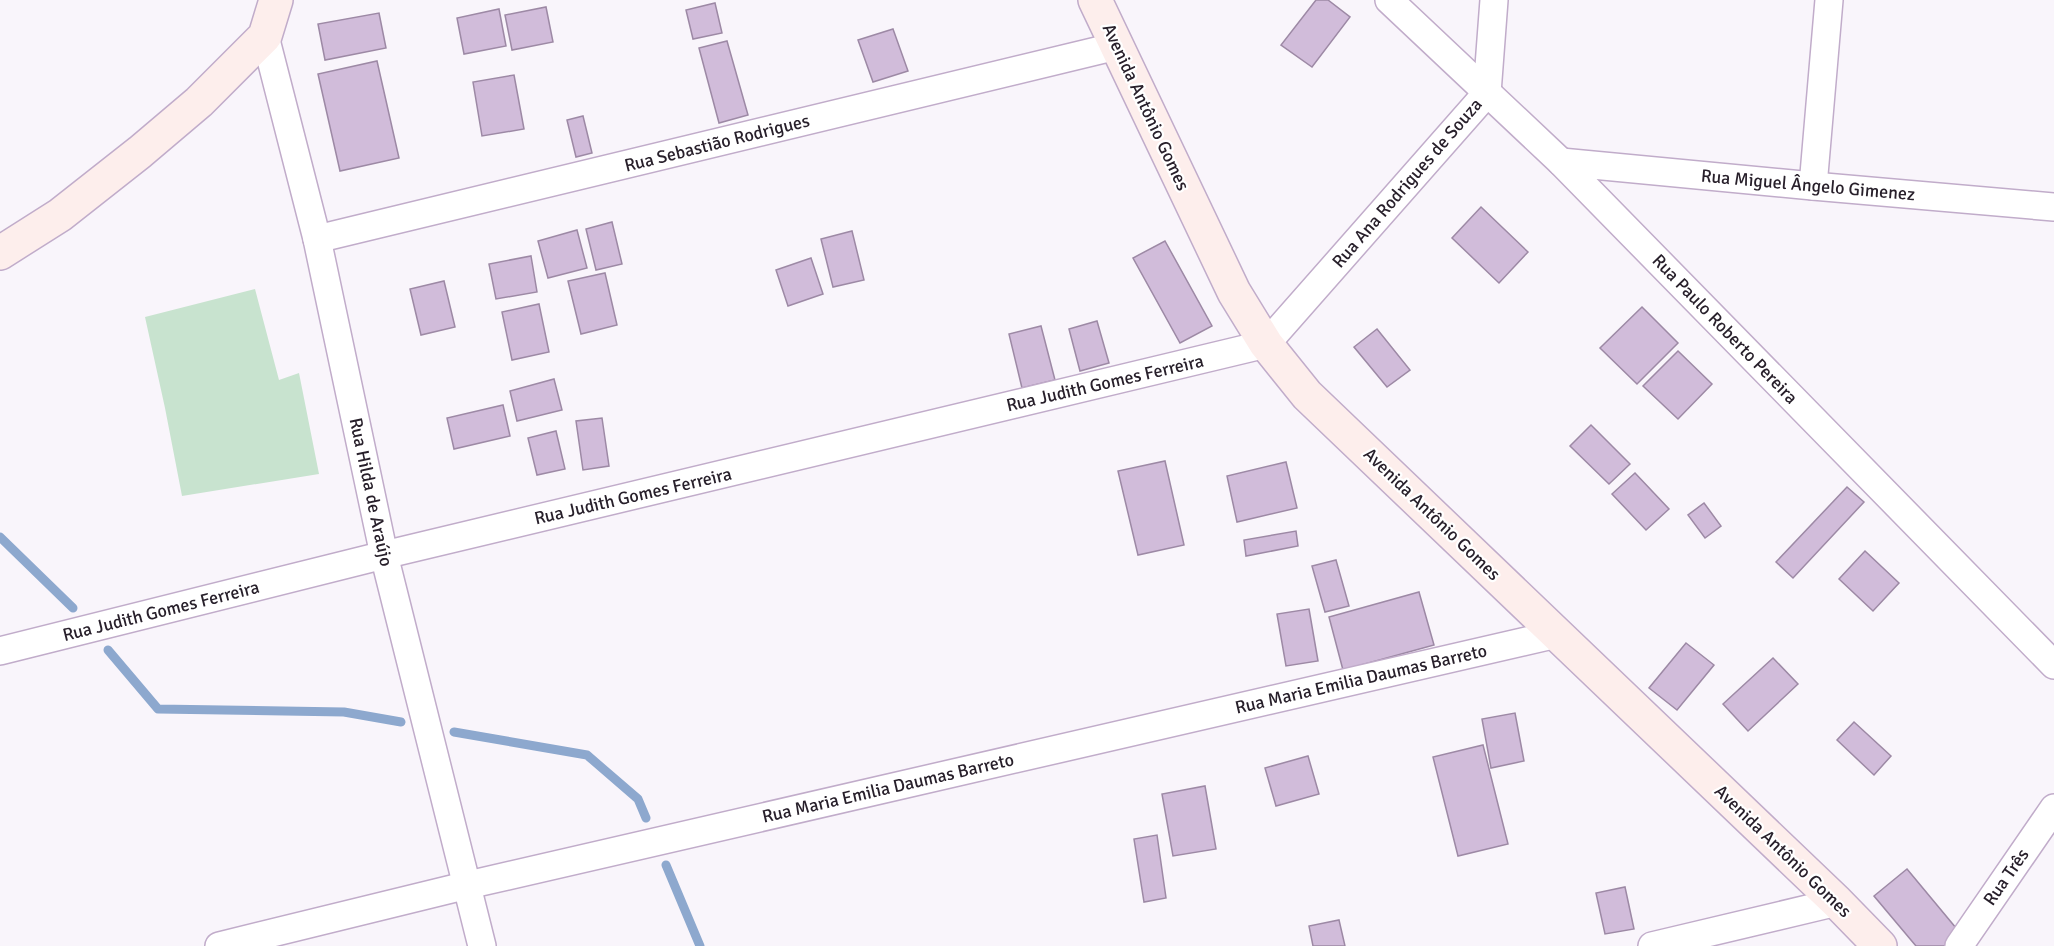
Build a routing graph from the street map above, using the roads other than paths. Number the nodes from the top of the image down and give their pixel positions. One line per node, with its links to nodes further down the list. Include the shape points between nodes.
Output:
1 (276, 0): 6 (street)
2 (1095, 0): 7 (street, Avenida Antônio Gomes)
3 (1389, 0): 8 (street, Rua Paulo Roberto Pereira)
4 (1494, 0): 8 (street, Rua Ana Rodrigues de Souza)
5 (1828, 0): 10 (street)
6 (265, 36): 12 (street, Rua Hilda de Araújo); 13 (street, via 199,102 140,152 60,214)
7 (1117, 46): 12 (street, Rua Sebastião Rodrigues); 14 (street, Avenida Antônio Gomes, via 1234,292)
8 (1487, 93): 9 (street, Rua Paulo Roberto Pereira); 14 (street, Rua Ana Rodrigues de Souza)
9 (1562, 162): 10 (street, Rua Miguel Ângelo Gimenez); 18 (street, Rua Paulo Roberto Pereira)
10 (1813, 186): 11 (street, Rua Miguel Ângelo Gimenez)
11 (2054, 207)
12 (317, 239): 15 (street, Rua Hilda de Araújo)
13 (0, 253)
14 (1266, 344): 15 (street, Rua Judith Gomes Ferreira); 16 (street, Avenida Antônio Gomes, via 1307,395)
15 (384, 555): 17 (street, Rua Judith Gomes Ferreira); 20 (street, Rua Hilda de Araújo)
16 (1557, 634): 20 (street, Rua Maria Emilia Daumas Barreto); 21 (street, Avenida Antônio Gomes)
17 (0, 651)
18 (2054, 665)
19 (2054, 808): 26 (street, Rua Três)
20 (468, 885): 22 (street, Rua Maria Emilia Daumas Barreto); 23 (street, Rua Hilda de Araújo)
21 (1837, 902): 24 (street); 25 (street, Avenida Antônio Gomes)
22 (219, 946)
23 (482, 946)
24 (1652, 946)
25 (1880, 946)
26 (1959, 946)

